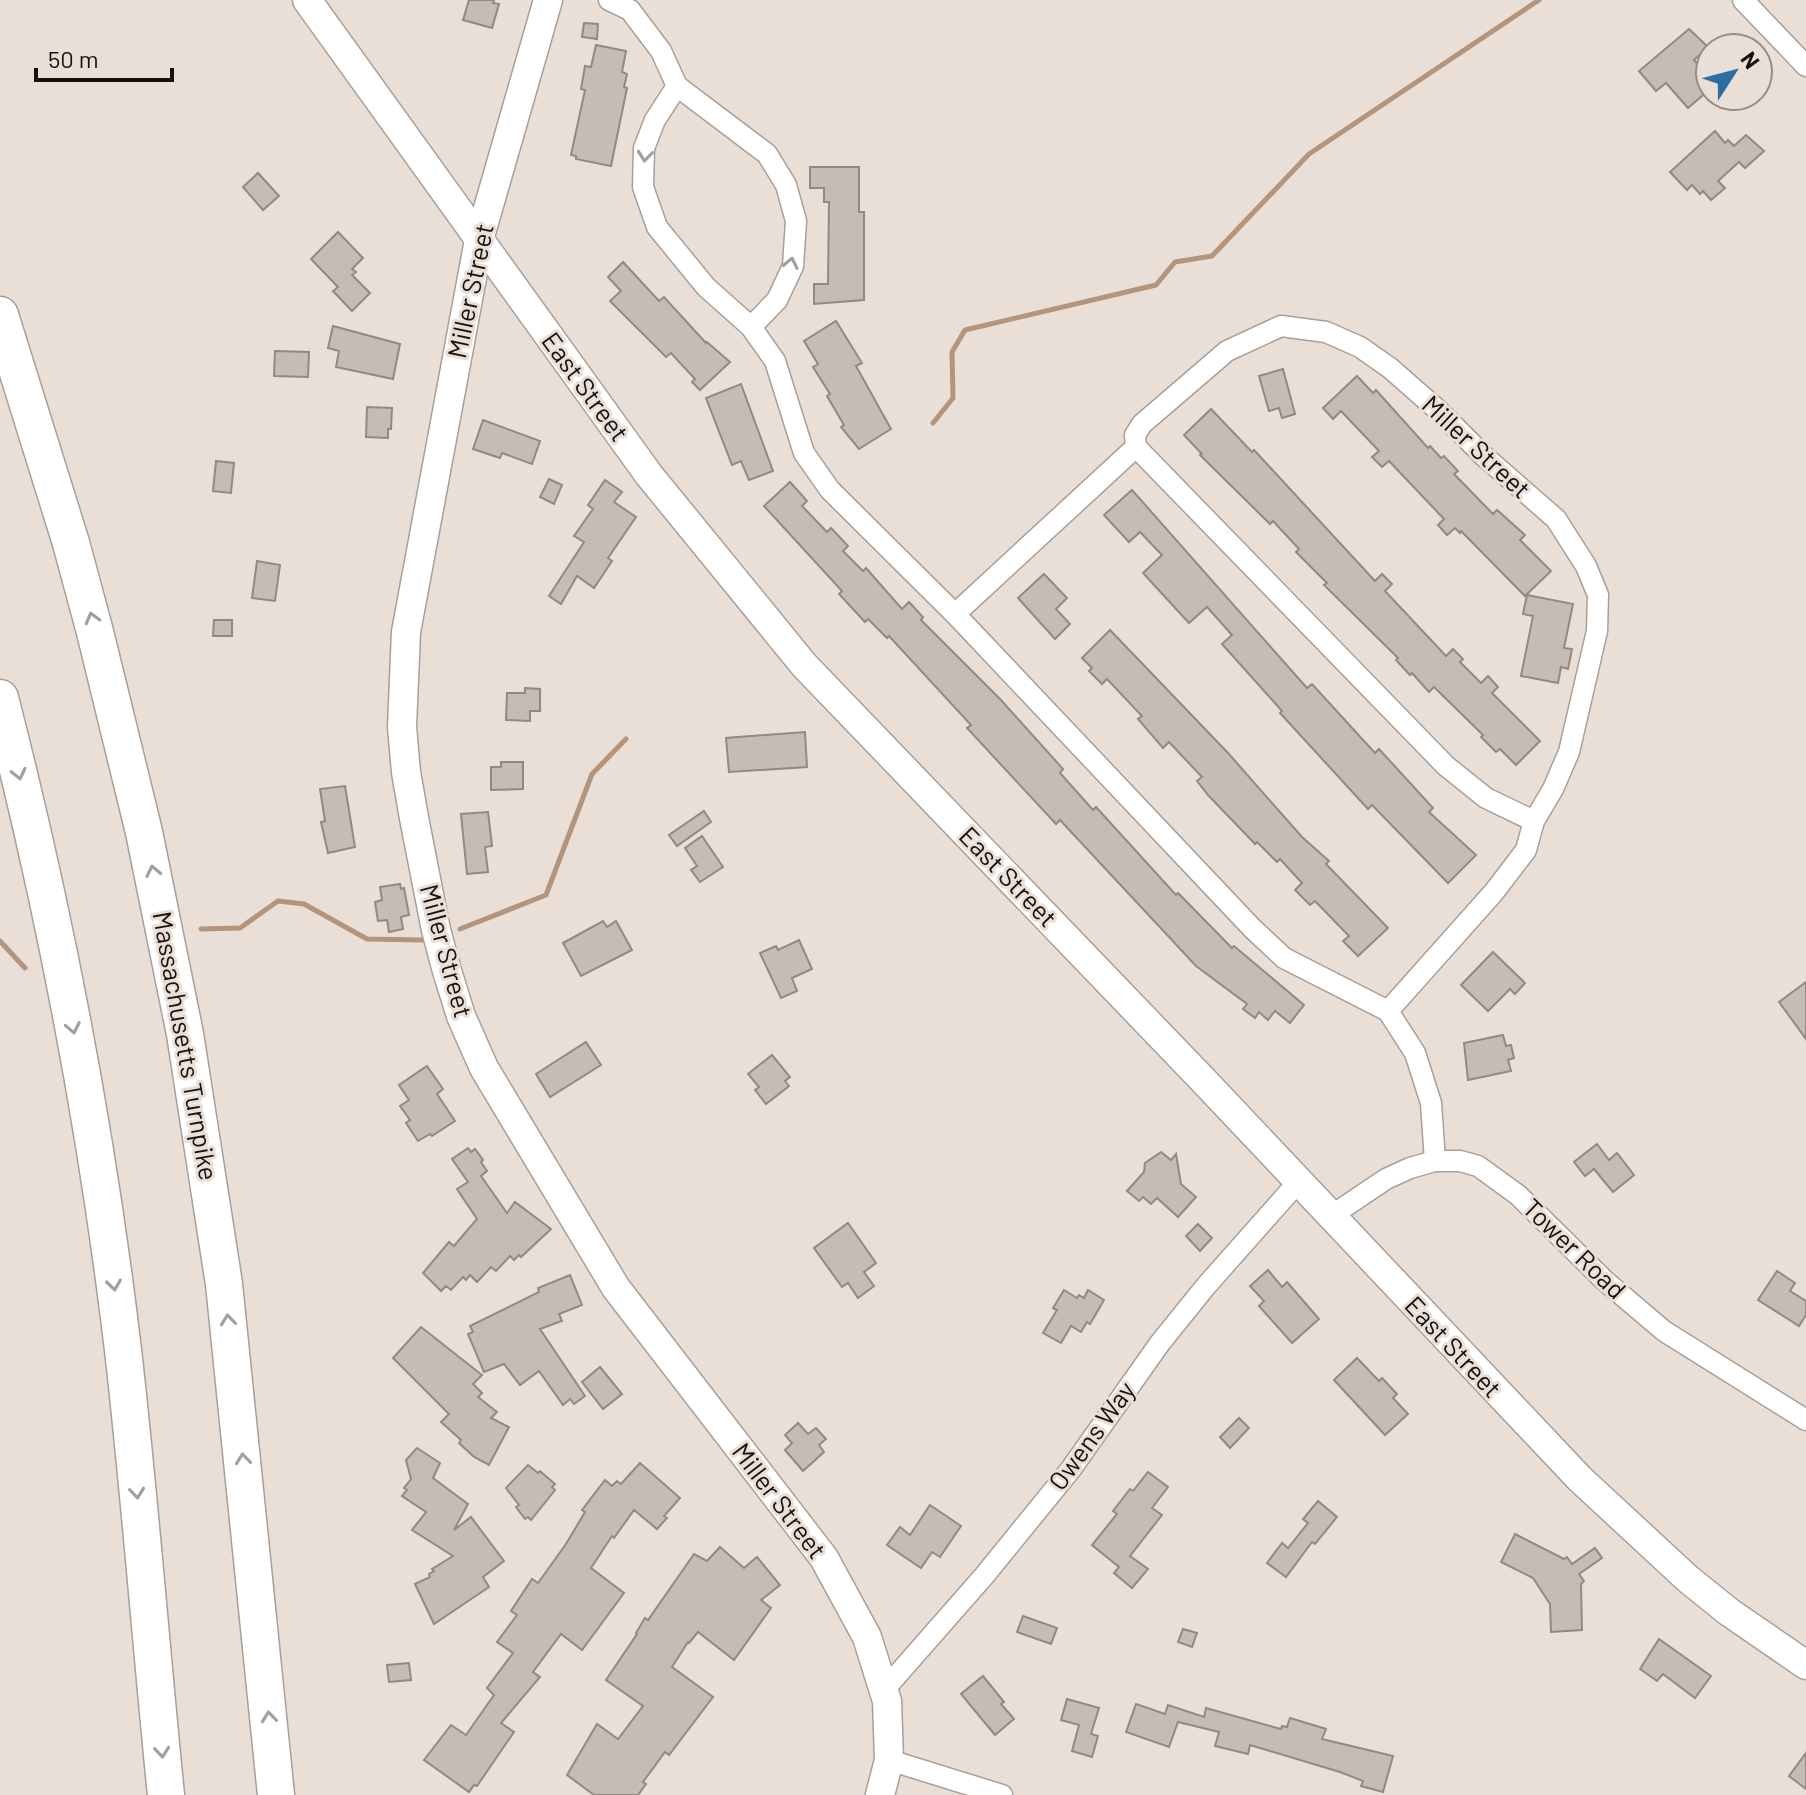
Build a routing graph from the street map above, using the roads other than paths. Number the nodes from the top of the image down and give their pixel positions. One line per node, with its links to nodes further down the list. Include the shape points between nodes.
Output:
1 (307, 0): 7 (main road, East Street)
2 (548, 0): 7 (main road, Miller Street)
3 (609, 0): 6 (street, via 630,10 661,51)
4 (1743, 0): 5 (street)
5 (1806, 66)
6 (677, 86): 9 (street, one-way to 9, via 644,148 643,187 657,227 706,287); 9 (street, one-way to 6, via 777,300 793,266 796,221 786,185 767,154)
7 (479, 240): 16 (main road, East Street, via 649,475 804,665); 20 (main road, Miller Street, via 406,632 403,686 406,772 447,971 484,1068 575,1222 642,1324 824,1558 867,1637)
8 (0, 315): 23 (highway, Massachusetts Turnpike, one-way to 8, via 224,1284 185,1034 144,832 95,632)
9 (751, 327): 11 (street, via 775,361 804,453 830,490)
10 (1136, 447): 11 (street, Miller Street); 13 (street, via 1446,766 1486,798); 13 (street, Miller Street, via 1142,424 1227,351 1281,326 1326,332 1390,368 1556,519 1598,595 1597,631 1569,752)
11 (955, 614): 14 (street, via 1284,958)
12 (0, 698): 22 (highway, one-way to 22, via 49,908 98,1174 123,1350)
13 (1534, 821): 14 (street, Miller Street, via 1526,850 1502,882)
14 (1388, 1011): 15 (street, via 1415,1053 1431,1103)
15 (1435, 1161): 17 (street, Tower Road, via 1386,1179); 18 (street, Tower Road, via 1478,1166 1518,1195 1664,1331)
16 (1299, 1181): 17 (main road, East Street); 20 (street, Owens Way, via 1197,1297 1071,1469)
17 (1331, 1216): 19 (main road, East Street, via 1640,1538 1729,1612)
18 (1806, 1420)
19 (1806, 1665)
20 (884, 1690): 21 (main road, Miller Street)
21 (889, 1760): 24 (main road, Miller Street); 25 (street)
22 (166, 1795)
23 (276, 1795)
24 (880, 1795)
25 (1002, 1795)

